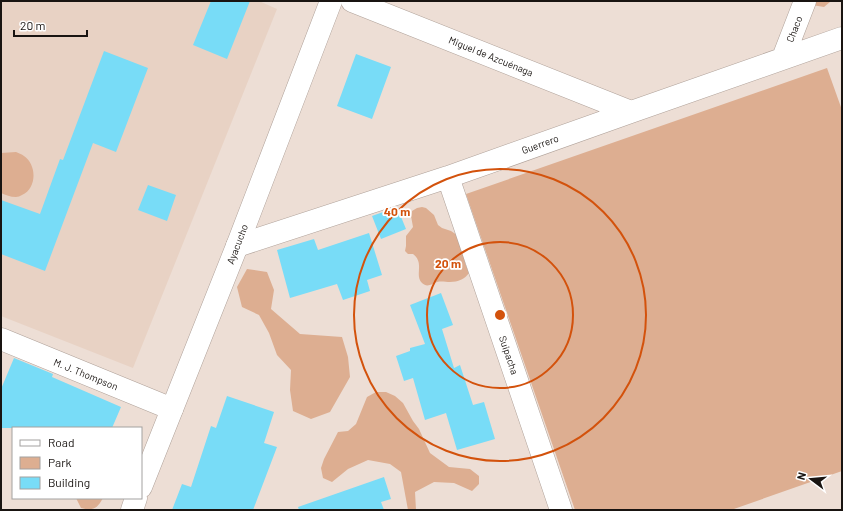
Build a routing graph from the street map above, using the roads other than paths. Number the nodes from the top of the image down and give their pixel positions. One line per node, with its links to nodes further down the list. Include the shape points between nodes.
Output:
1 (331, 1): 8 (street, Ayacucho)
2 (352, 1): 6 (street, Miguel de Azcuénaga)
3 (805, 1): 5 (street, Chaco)
4 (841, 40): 5 (street, Guerrero)
5 (783, 58): 6 (street, Guerrero)
6 (631, 112): 7 (street, Guerrero)
7 (448, 177): 8 (street, Guerrero); 14 (street, Suipacha)
8 (237, 246): 10 (street, Ayacucho)
9 (1, 339): 10 (street, M. J. Thompson)
10 (172, 409): 11 (street, Ayacucho)
11 (142, 484)
12 (136, 499): 13 (street)
13 (132, 510)
14 (561, 510)

